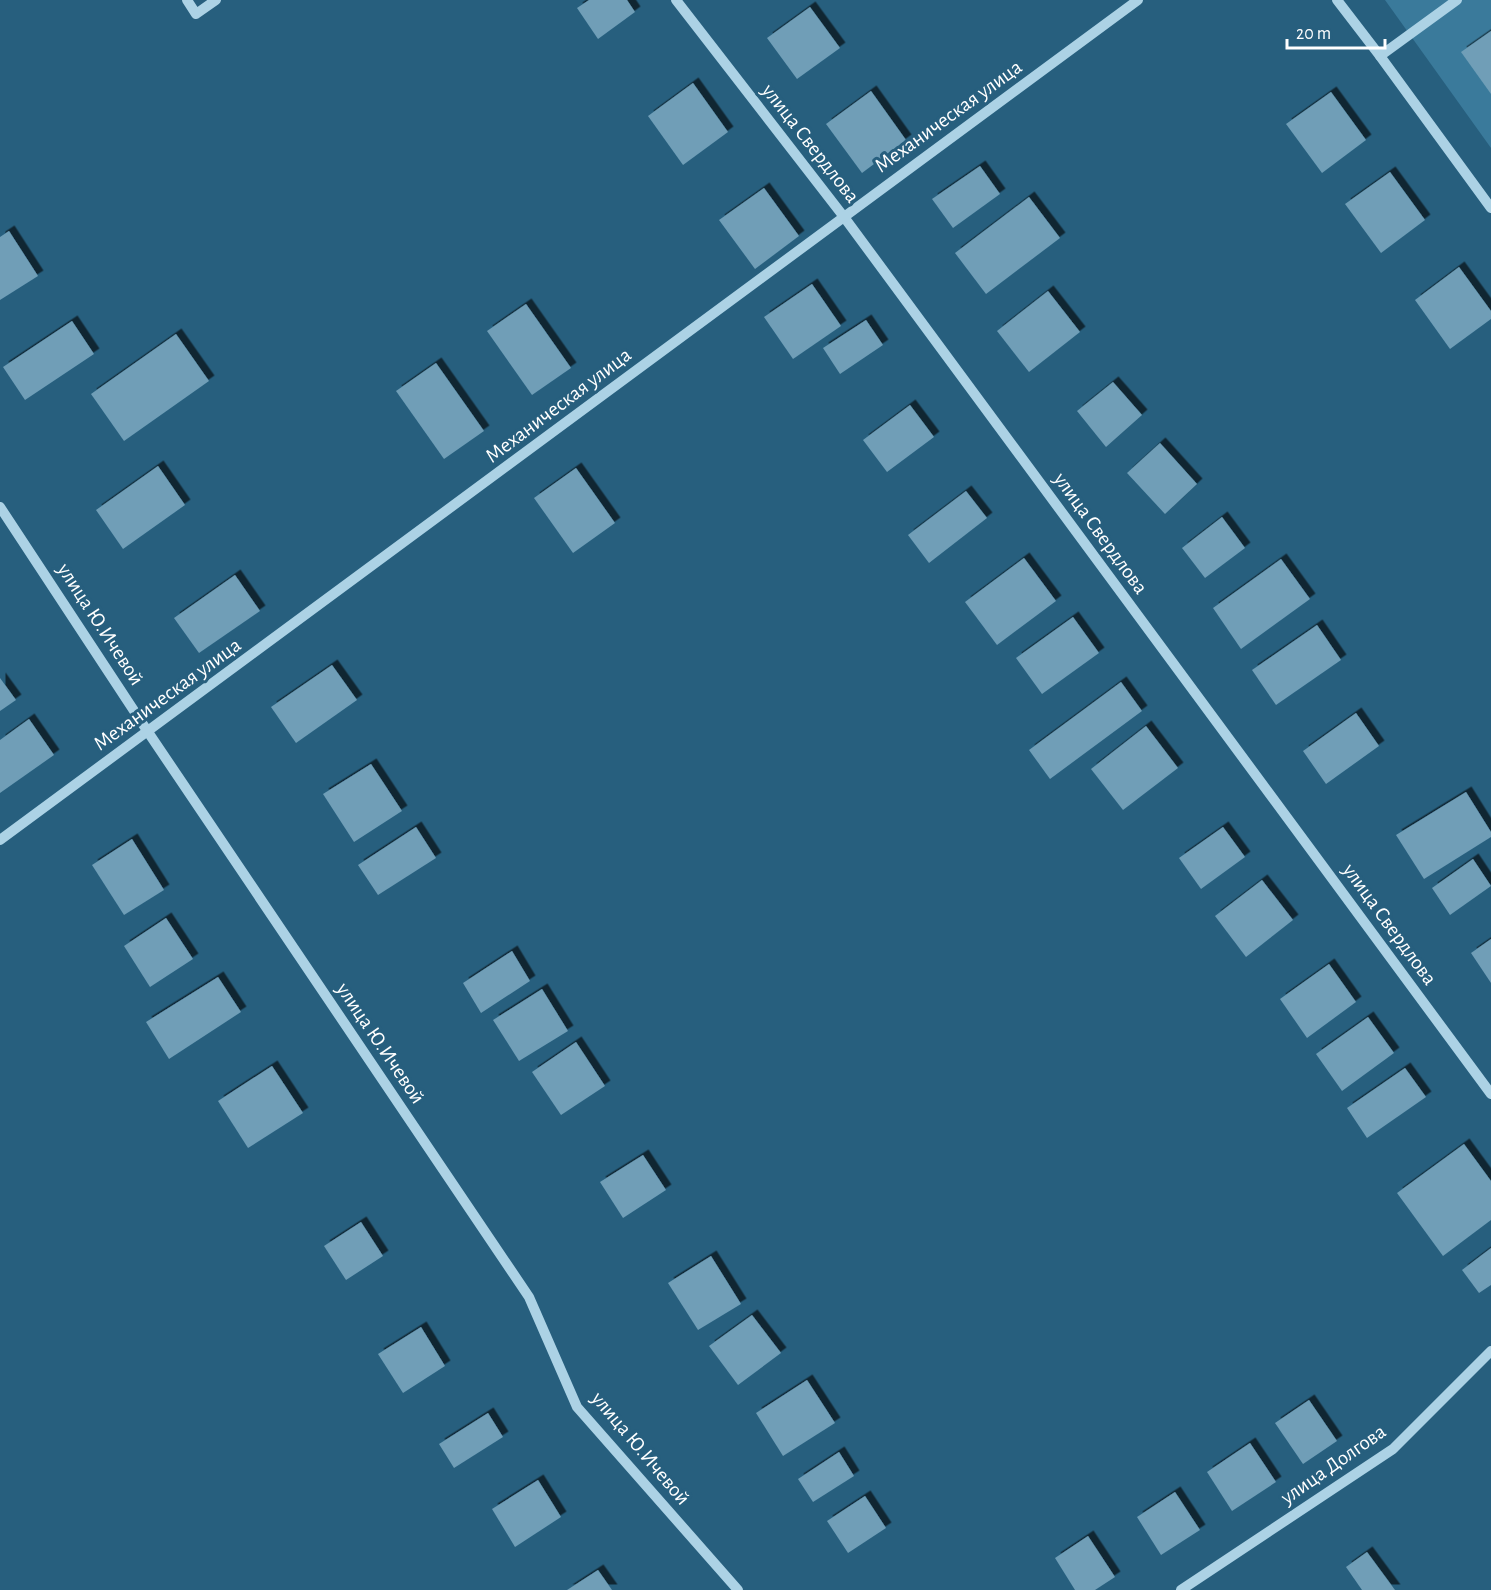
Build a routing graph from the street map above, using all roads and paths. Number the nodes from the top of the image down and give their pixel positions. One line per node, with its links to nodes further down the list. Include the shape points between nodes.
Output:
1 (187, 0): 2 (street, via 196,14)
2 (216, 0)
3 (676, 0): 9 (street, улица Свердлова)
4 (1138, 0): 9 (street, Механическая улица)
5 (1337, 0): 7 (street)
6 (1457, 0): 7 (street)
7 (1380, 56): 8 (street)
8 (1491, 208)
9 (843, 217): 11 (street, Механическая улица); 13 (street, улица Свердлова)
10 (0, 507): 11 (street, улица Ю.Ичевой)
11 (148, 732): 12 (street, Механическая улица); 15 (street, улица Ю.Ичевой, via 529,1297 577,1407)
12 (0, 840)
13 (1491, 1094)
14 (1491, 1351): 16 (street, улица Долгова, via 1393,1449)
15 (738, 1590)
16 (1181, 1590)

